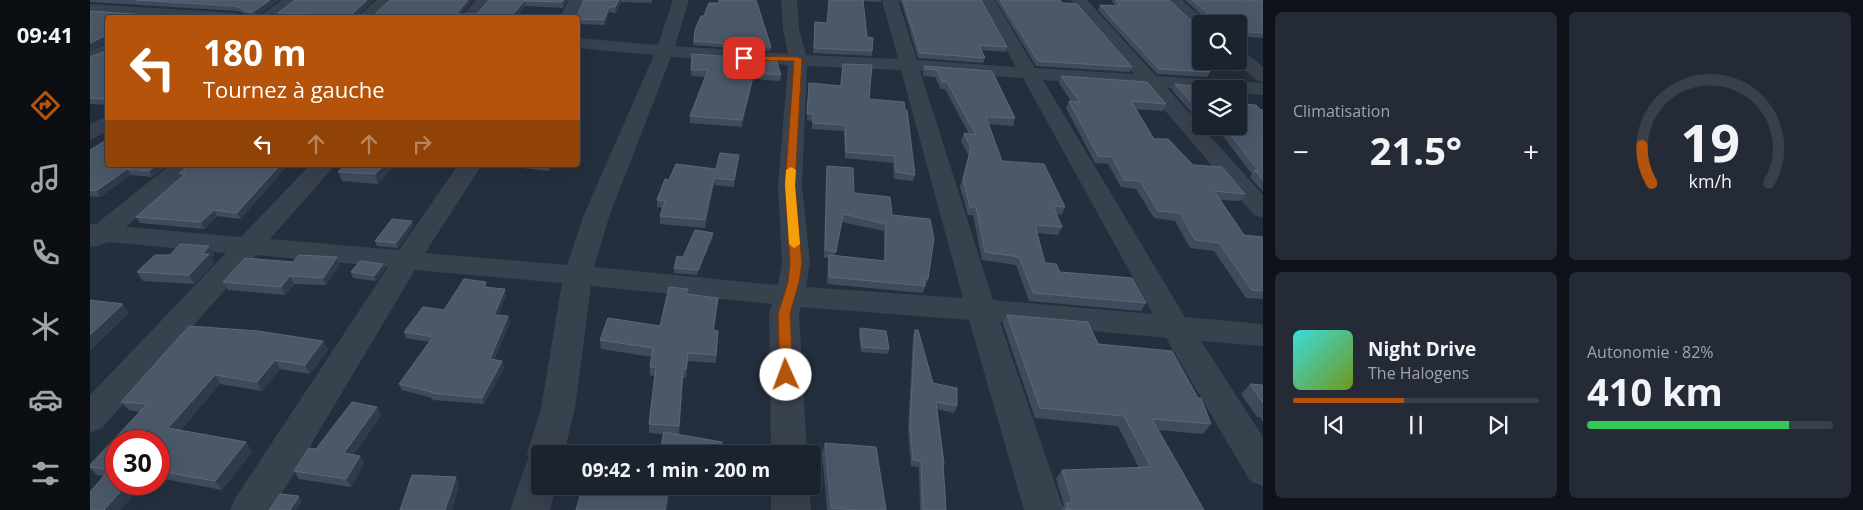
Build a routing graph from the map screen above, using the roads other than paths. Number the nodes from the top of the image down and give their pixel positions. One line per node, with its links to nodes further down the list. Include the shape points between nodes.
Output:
1 (102, 0): 13 (street)
2 (197, 0): 16 (street)
3 (292, 0): 17 (street)
4 (387, 0): 18 (street)
5 (484, 0): 19 (street)
6 (577, 0): 20 (street)
7 (681, 0): 24 (street)
8 (788, 0): 26 (street)
9 (890, 0): 28 (street)
10 (987, 0): 29 (street)
11 (1079, 0): 31 (street)
12 (1173, 0): 21 (street)
13 (90, 6)
14 (90, 9): 15 (street)
15 (156, 15)
16 (169, 15)
17 (270, 15)
18 (368, 15)
19 (471, 15)
20 (569, 15)
21 (1192, 16)
22 (580, 43): 24 (street)
23 (105, 50): 25 (street)
24 (665, 50): 26 (street, via 744,58); 42 (street, via 596,217)
25 (90, 58)
26 (798, 59): 28 (street); 43 (street, via 790,185 796,263)
27 (1247, 63): 30 (street)
28 (911, 65): 29 (street); 44 (street)
29 (1030, 72): 31 (street); 45 (street)
30 (1263, 76)
31 (1149, 81): 32 (street); 38 (street)
32 (1263, 89)
33 (105, 124): 34 (street)
34 (90, 133)
35 (181, 167): 39 (street)
36 (321, 167): 40 (street)
37 (469, 167): 41 (street)
38 (1263, 210)
39 (94, 236): 40 (street)
40 (247, 247): 41 (street); 47 (street)
41 (406, 261): 42 (street); 53 (street)
42 (578, 275): 43 (street); 48 (street, via 559,399)
43 (789, 296): 44 (street); 49 (street, via 784,314)
44 (981, 310): 45 (street); 56 (street)
45 (1175, 326): 46 (street); 50 (street)
46 (1263, 335)
47 (90, 418)
48 (547, 445)
49 (789, 445)
50 (1263, 469)
51 (534, 495): 54 (street)
52 (790, 495): 55 (street)
53 (250, 510)
54 (530, 510)
55 (791, 510)
56 (1044, 510)

